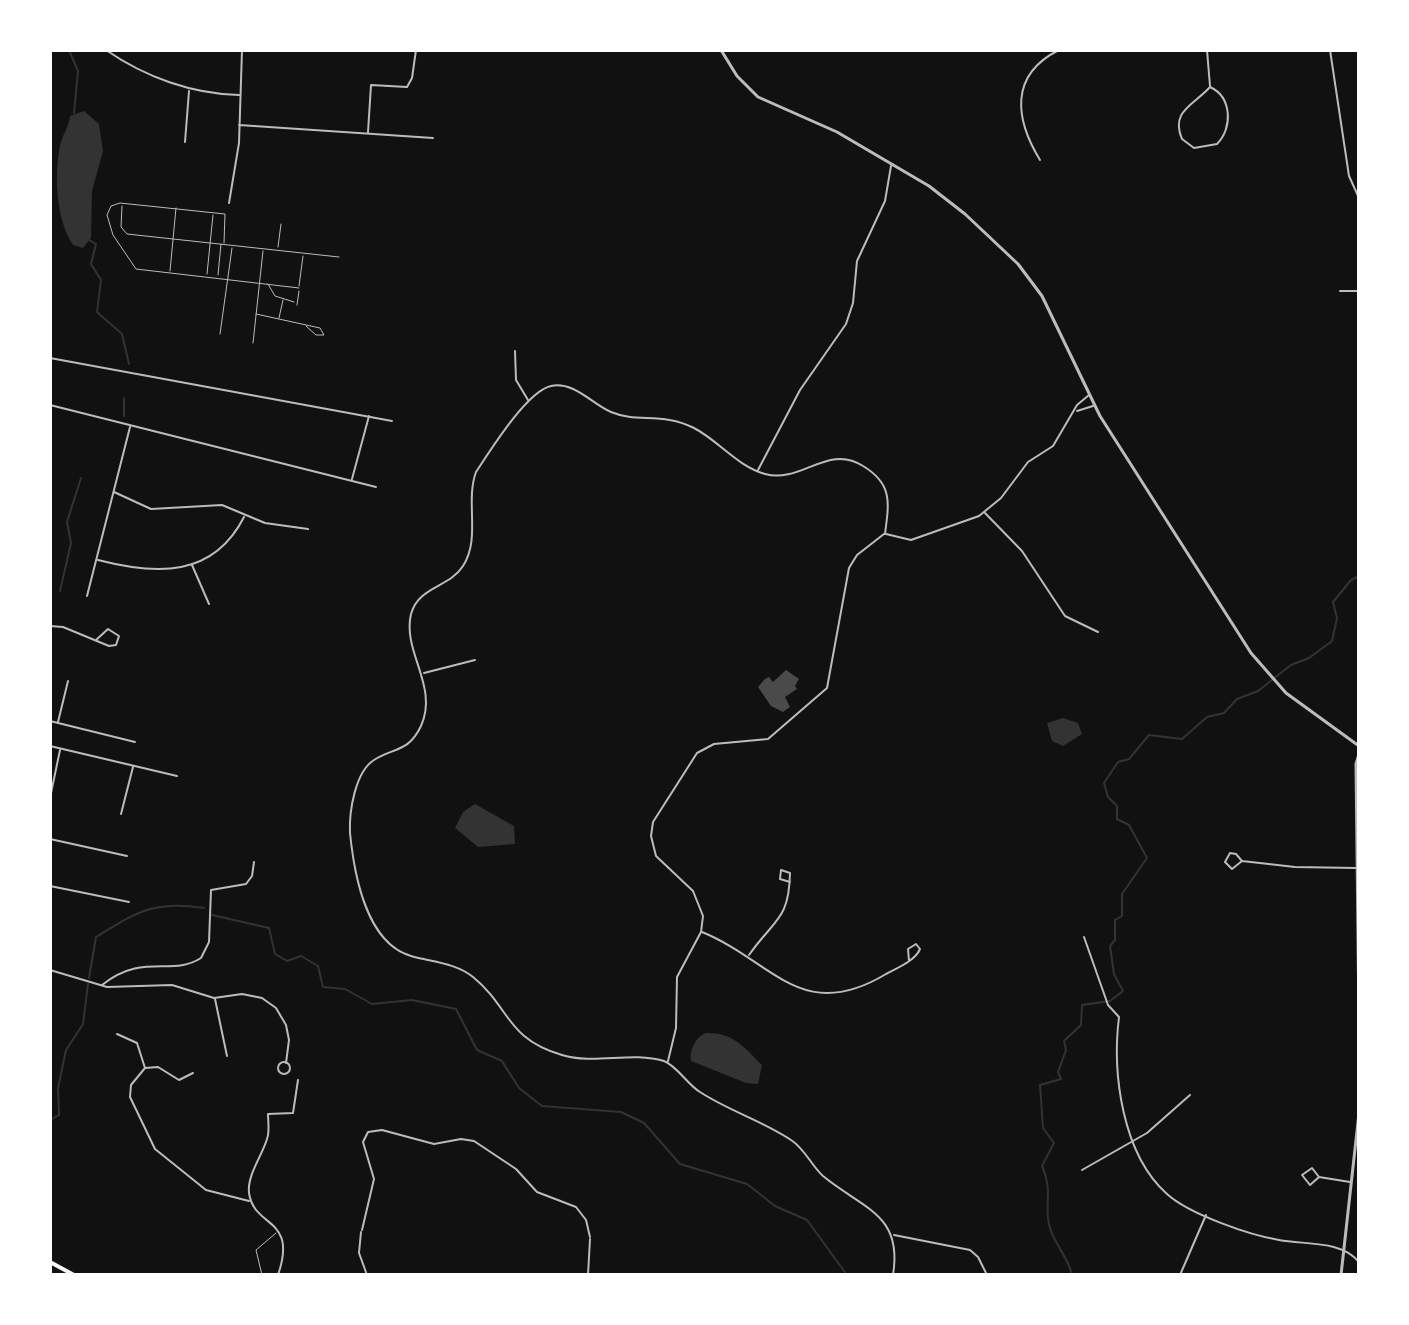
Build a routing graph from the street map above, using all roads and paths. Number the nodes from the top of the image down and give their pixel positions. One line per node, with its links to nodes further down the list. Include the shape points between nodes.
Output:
1 (107, 50): 9 (street)
2 (242, 50): 10 (street)
3 (416, 50): 12 (street, via 407,87 371,85)
4 (721, 50): 16 (street, via 744,85 764,101 837,132)
5 (1059, 50): 15 (street, via 1034,69 1022,95 1022,125)
6 (1207, 50): 8 (street)
7 (1330, 50): 17 (street, via 1349,176)
8 (1210, 87): 8 (street, via 1185,107 1179,120 1182,139 1194,148 1217,144 1227,128 1225,101)
9 (190, 89): 10 (street); 14 (street)
10 (240, 95): 11 (street)
11 (239, 125): 12 (street); 19 (street)
12 (368, 134): 13 (street)
13 (433, 138)
14 (185, 142)
15 (1040, 160)
16 (891, 165): 48 (street, via 949,200 1028,276); 56 (street, via 885,201 857,261 846,324 800,390)
17 (1359, 198)
18 (122, 203): 20 (lane); 23 (lane, via 123,232); 31 (lane, via 111,206 107,218 130,262 136,269)
19 (229, 203)
20 (176, 208): 21 (lane); 23 (lane)
21 (213, 213): 24 (lane); 25 (lane, via 225,214)
22 (281, 224): 28 (lane)
23 (173, 238): 24 (lane); 31 (lane)
24 (210, 242): 25 (lane); 32 (lane)
25 (222, 243): 26 (lane); 33 (lane)
26 (232, 245): 27 (lane); 34 (lane)
27 (263, 249): 28 (lane); 35 (lane)
28 (278, 250): 29 (lane)
29 (304, 253): 30 (lane); 37 (lane)
30 (339, 257)
31 (170, 273): 32 (lane)
32 (207, 276): 33 (lane)
33 (218, 277): 34 (lane)
34 (229, 278): 35 (lane); 44 (lane)
35 (259, 282): 36 (lane); 41 (lane)
36 (268, 283): 37 (lane); 40 (lane)
37 (299, 288): 40 (lane, via 297,304)
38 (1340, 291): 39 (street)
39 (1359, 291)
40 (283, 300): 42 (lane)
41 (256, 314): 42 (lane); 45 (lane)
42 (279, 321): 43 (lane)
43 (306, 326)
44 (220, 334)
45 (253, 343)
46 (515, 351): 49 (street, via 516,380)
47 (50, 358): 53 (street)
48 (1089, 395): 51 (street); 52 (street)
49 (529, 401): 56 (street, via 549,386 566,386 616,414 677,420); 72 (street, via 476,472 471,544 464,565 424,593 414,607 411,628)
50 (50, 405): 55 (street)
51 (1094, 405): 52 (street); 78 (street, via 1270,676)
52 (1076, 411): 60 (street, via 1053,446 1028,462)
53 (369, 416): 54 (street); 57 (street)
54 (392, 421)
55 (131, 425): 57 (street); 59 (street)
56 (758, 471): 63 (street, via 789,474 834,457 860,463 888,492)
57 (352, 480): 58 (street)
58 (376, 487)
59 (114, 492): 61 (street, via 151,509 212,504); 64 (street)
60 (984, 513): 63 (street, via 911,540); 69 (street, via 1022,551 1065,616)
61 (245, 516): 62 (street); 65 (street, via 220,551)
62 (308, 529)
63 (885, 534): 93 (street, via 866,546 849,568 827,688 768,739 714,744 697,753 653,822 654,852 697,897)
64 (97, 559): 65 (street, via 162,570); 66 (street)
65 (192, 565): 67 (street)
66 (87, 596)
67 (209, 604)
68 (50, 626): 70 (street)
69 (1098, 632)
70 (96, 640): 70 (street, via 114,646 119,636 108,629)
71 (475, 660): 72 (street)
72 (423, 673): 103 (street, via 427,704 421,725 400,751 370,763 352,807 352,847 374,925 407,955 467,972 515,1030 549,1051 580,1059)
73 (68, 681): 75 (street)
74 (50, 721): 75 (street)
75 (58, 723): 76 (street)
76 (135, 742)
77 (50, 746): 79 (street)
78 (1359, 746)
79 (61, 748): 81 (street); 83 (street)
80 (1359, 754): 89 (street)
81 (134, 766): 82 (street); 84 (street)
82 (177, 776)
83 (50, 798)
84 (121, 814)
85 (50, 839): 86 (street)
86 (127, 856)
87 (1242, 861): 87 (street, via 1232,869 1225,862 1230,853); 89 (street)
88 (254, 862): 98 (street, via 246,884 211,890 209,942 201,958 133,967)
89 (1357, 868): 100 (street)
90 (790, 882): 95 (street, via 786,910)
91 (50, 886): 92 (street)
92 (129, 902)
93 (701, 932): 95 (street); 103 (street, via 677,977 676,1033)
94 (1084, 937): 110 (street, via 1106,1002 1119,1017 1119,1094)
95 (748, 956): 96 (street, via 786,984 832,992 868,985)
96 (909, 961)
97 (50, 970): 98 (street)
98 (101, 986): 99 (street, via 172,985)
99 (214, 998): 102 (street); 104 (street, via 252,995 276,1008 289,1035)
100 (1359, 1022)
101 (117, 1034): 105 (street, via 137,1043)
102 (227, 1056)
103 (667, 1062): 117 (street, via 701,1093 796,1143 819,1172 876,1214)
104 (286, 1063)
105 (145, 1068): 106 (street, via 158,1067 179,1080); 114 (street, via 130,1095 155,1149 211,1193)
106 (193, 1073)
107 (298, 1080): 114 (street, via 293,1113 268,1114 268,1137 249,1185)
108 (1190, 1095): 110 (street)
109 (1359, 1113): 113 (street)
110 (1134, 1142): 111 (street); 115 (street, via 1167,1195)
111 (1082, 1170)
112 (1319, 1177): 112 (street, via 1312,1168 1302,1175 1310,1185); 113 (street)
113 (1352, 1182): 118 (street)
114 (251, 1201): 116 (street)
115 (1206, 1215): 118 (street, via 1268,1238); 129 (street)
116 (280, 1232): 123 (lane, via 257,1247); 124 (street)
117 (894, 1235): 127 (street); 128 (street, via 970,1250)
118 (1344, 1249): 120 (street); 130 (street)
119 (50, 1262): 121 (main road)
120 (1359, 1262)
121 (65, 1273): 122 (main road)
122 (74, 1275)
123 (262, 1275)
124 (278, 1275)
125 (367, 1275): 126 (street, via 359,1258 374,1179 363,1142 368,1132 378,1130 434,1144 474,1141 516,1169 537,1192 576,1207 590,1238)
126 (588, 1275)
127 (893, 1275)
128 (987, 1275)
129 (1180, 1275)
130 (1341, 1275)

